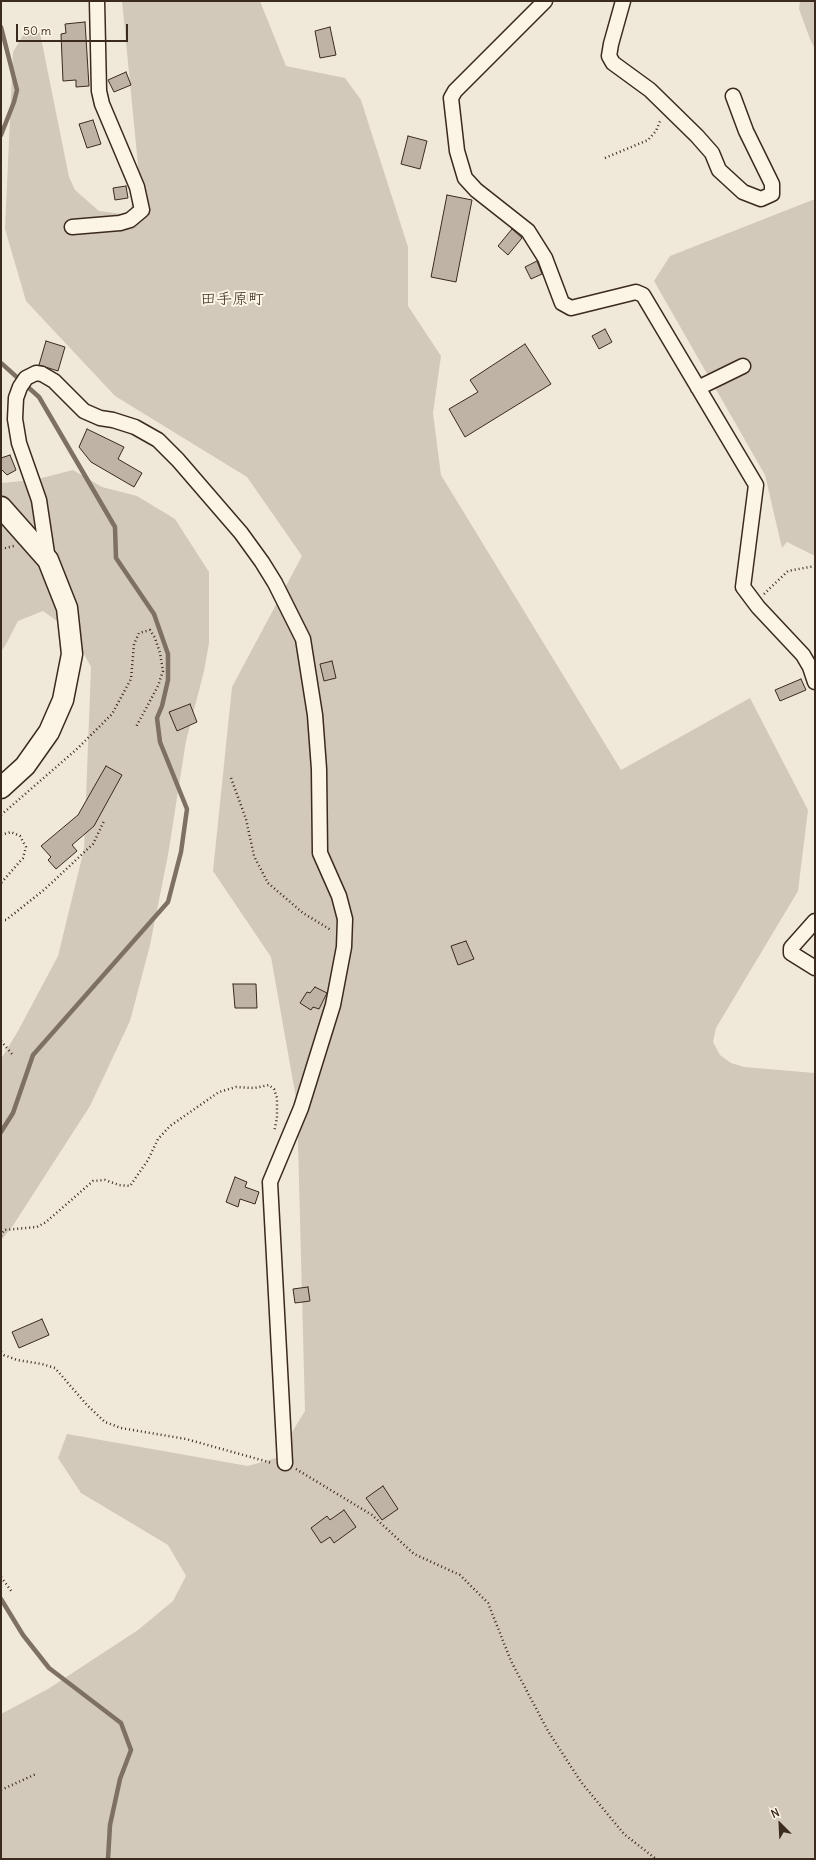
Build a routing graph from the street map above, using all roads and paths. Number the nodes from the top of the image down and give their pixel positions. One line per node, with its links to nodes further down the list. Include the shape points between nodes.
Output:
1 (97, 1): 7 (street, via 99,91 137,188 142,210 130,220 120,223)
2 (545, 1): 9 (street, via 451,98 457,152 465,178 476,190 528,231 545,258 562,303 571,308 636,292 643,295)
3 (623, 1): 4 (street, via 609,56 614,63 650,90 697,136 712,153 719,170 743,192 761,199 772,194 772,184 746,131)
4 (734, 96)
5 (659, 115): 6 (path, via 661,121 648,140)
6 (605, 158)
7 (72, 227)
8 (743, 366): 9 (street)
9 (698, 388): 13 (street, via 756,485 743,587)
10 (1, 507): 11 (street)
11 (48, 560): 17 (street, via 67,608 72,654 63,700 49,732 25,766); 24 (street, via 39,500 19,443 15,419 16,398 23,382 36,373 54,381 84,411 135,427 158,440 241,533 275,583 303,639 315,715 319,761 320,852 339,896 345,919)
12 (815, 566): 13 (path, via 788,570)
13 (755, 602): 14 (street, via 803,655)
14 (815, 682)
15 (136, 727): 18 (path, via 163,672 157,643 150,630 139,633 134,644 131,678 112,714 78,748)
16 (231, 778): 24 (path, via 246,819 254,856 268,883 303,913)
17 (1, 788)
18 (1, 815)
19 (104, 821): 22 (path, via 93,844 45,889 6,920)
20 (1, 835): 21 (path, via 11,832 20,836 26,848 23,858)
21 (1, 883)
22 (1, 920)
23 (815, 921): 25 (street, via 791,948 791,953)
24 (344, 939): 31 (street, via 333,1005 301,1108 270,1182)
25 (815, 968)
26 (1, 1041): 27 (path)
27 (12, 1054)
28 (274, 1133): 29 (path, via 277,1098 274,1089 269,1085 254,1088 236,1087 219,1092 170,1126 158,1139 148,1160 130,1186 105,1180 93,1181 46,1222 37,1227 4,1230)
29 (1, 1236)
30 (1, 1352): 31 (path, via 17,1360 55,1368 105,1422 121,1428 186,1440 270,1464)
31 (285, 1463): 36 (path, via 372,1515 414,1554 460,1575 488,1603 511,1661 548,1731 581,1782 624,1834)
32 (1, 1577): 33 (path)
33 (12, 1592)
34 (36, 1774): 35 (path)
35 (1, 1790)
36 (656, 1859)

